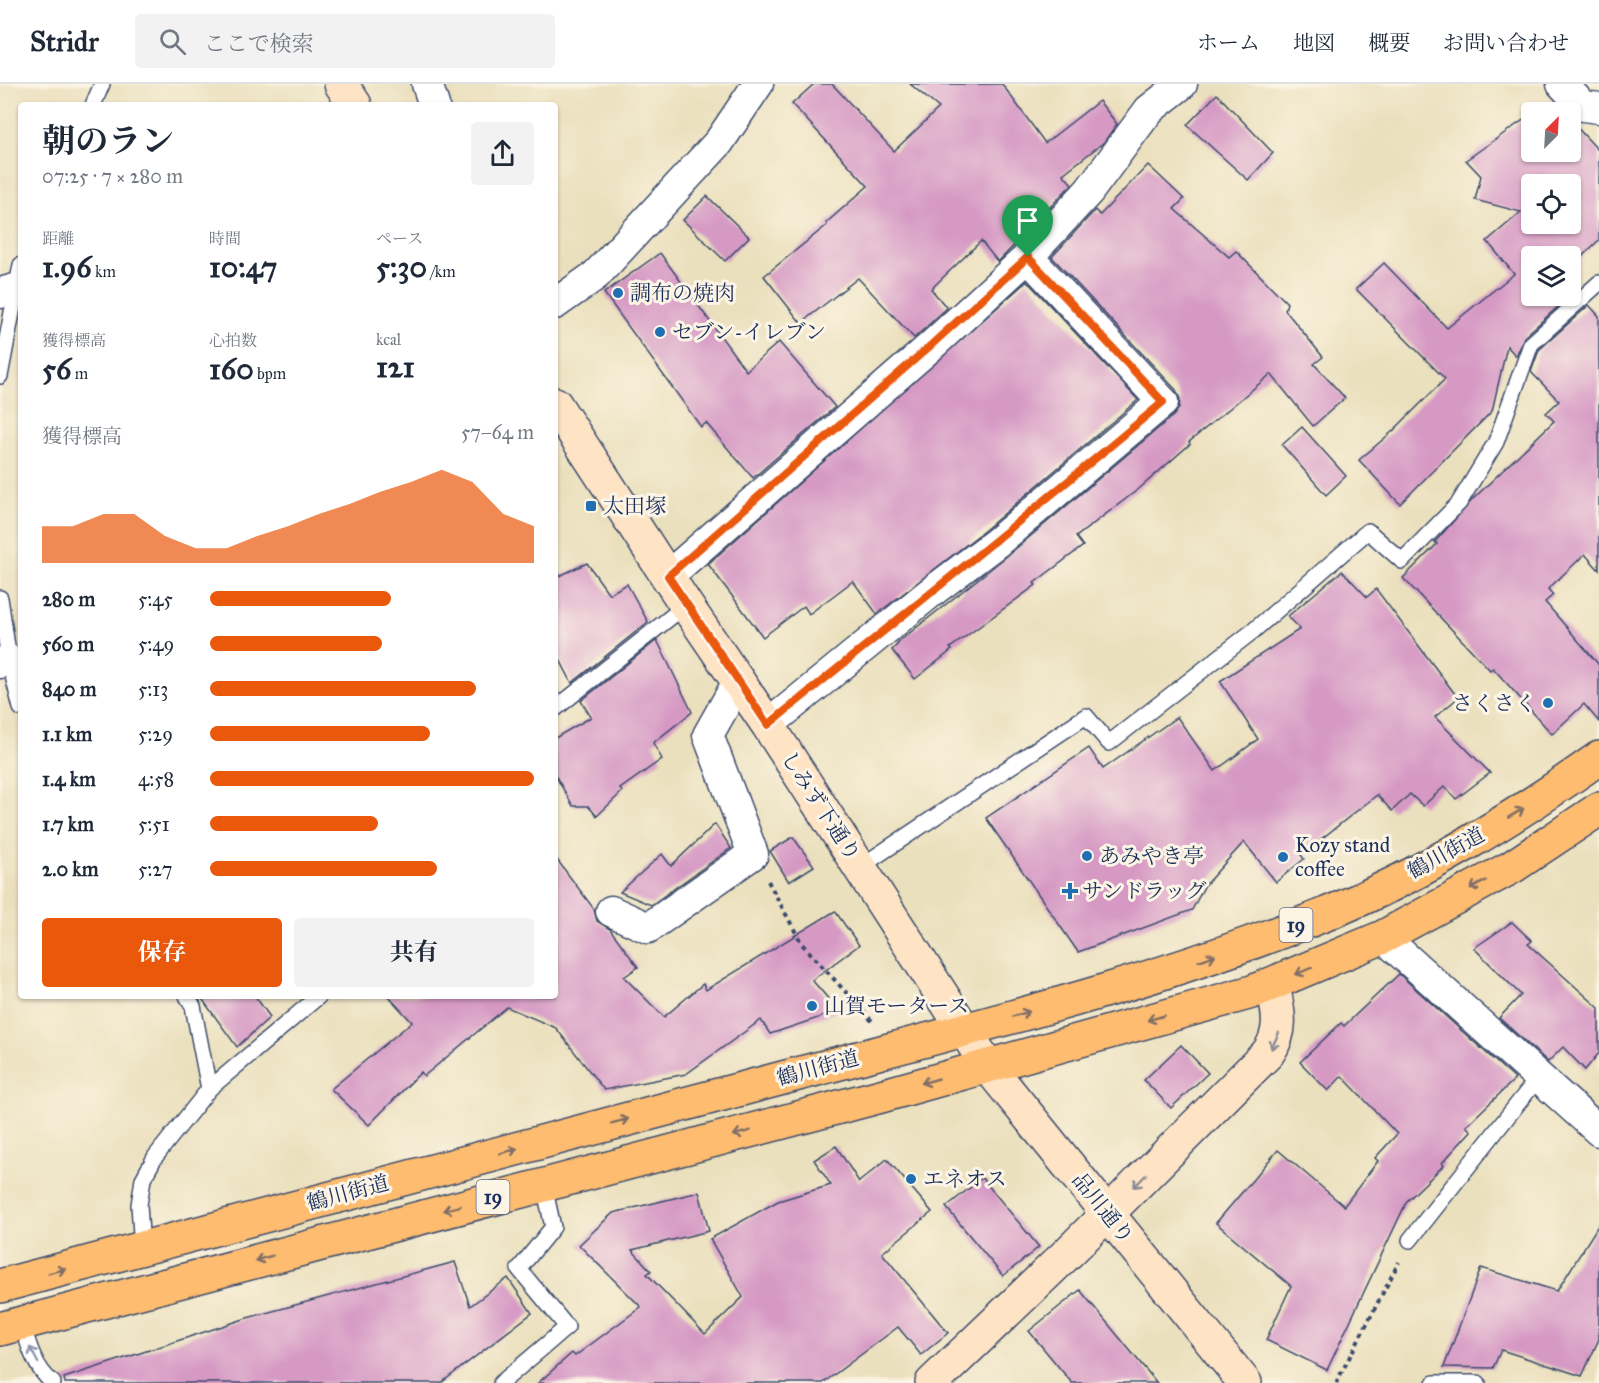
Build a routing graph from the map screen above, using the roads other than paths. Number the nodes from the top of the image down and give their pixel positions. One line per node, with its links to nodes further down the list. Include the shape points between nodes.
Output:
1 (102, 84): 7 (lane)
2 (341, 84): 8 (street)
3 (427, 84): 9 (street)
4 (758, 84): 14 (street, via 718,142 650,217 596,275)
5 (1182, 84): 11 (street, via 1149,110 1089,191)
6 (1562, 84): 10 (street, via 1583,105)
7 (94, 102)
8 (353, 102)
9 (433, 102)
10 (1599, 108)
11 (1028, 257): 17 (street); 24 (street, via 1163,402 996,543)
12 (12, 282): 15 (lane)
13 (1599, 283): 27 (lane, via 1531,344 1496,442 1459,503 1402,561 1368,531 1253,631 1109,743 1086,716)
14 (558, 302)
15 (0, 376)
16 (558, 409): 17 (street, しみず下通り)
17 (668, 576): 19 (street, しみず下通り)
18 (0, 598): 20 (lane)
19 (686, 605): 21 (street, しみず下通り); 23 (lane)
20 (10, 658): 22 (lane)
21 (739, 680): 24 (street, しみず下通り); 28 (street, via 708,735 753,854 648,928)
22 (18, 694)
23 (558, 707)
24 (768, 725): 27 (street, しみず下通り)
25 (1599, 758): 33 (main road, 鶴川街道 / 19, one-way to 25, via 1192,963 1329,914 1462,846)
26 (1599, 809): 29 (main road, 鶴川街道 / 19, one-way to 29, via 1512,867)
27 (860, 867): 33 (street, しみず下通り)
28 (611, 911)
29 (1383, 937): 30 (main road, 鶴川街道 / 19, one-way to 30); 35 (street)
30 (1273, 985): 34 (main road, 鶴川街道 / 19, one-way to 34); 39 (street, one-way to 39, via 1280,1029 1277,1041)
31 (189, 999): 36 (lane)
32 (315, 999): 36 (lane)
33 (964, 1029): 34 (street, 品川通り); 41 (main road, 鶴川街道 / 19, one-way to 33)
34 (987, 1065): 38 (main road, 鶴川街道 / 19, one-way to 38); 39 (street, 品川通り)
35 (1538, 1078): 37 (street); 40 (lane)
36 (209, 1089): 41 (lane, via 154,1157 143,1179 139,1205)
37 (1599, 1131)
38 (544, 1186): 43 (main road, 鶴川街道 / 19, one-way to 43, via 409,1218); 45 (lane, via 553,1227 519,1269 567,1327)
39 (1108, 1214): 46 (street); 47 (street, 品川通り)
40 (1410, 1240)
41 (142, 1248): 42 (main road, 鶴川街道 / 19, one-way to 41)
42 (0, 1286)
43 (11, 1326): 44 (lane, one-way to 43)
44 (53, 1383)
45 (501, 1383)
46 (934, 1383)
47 (1245, 1383)
48 (1434, 1383): 49 (lane)
49 (1478, 1383)

